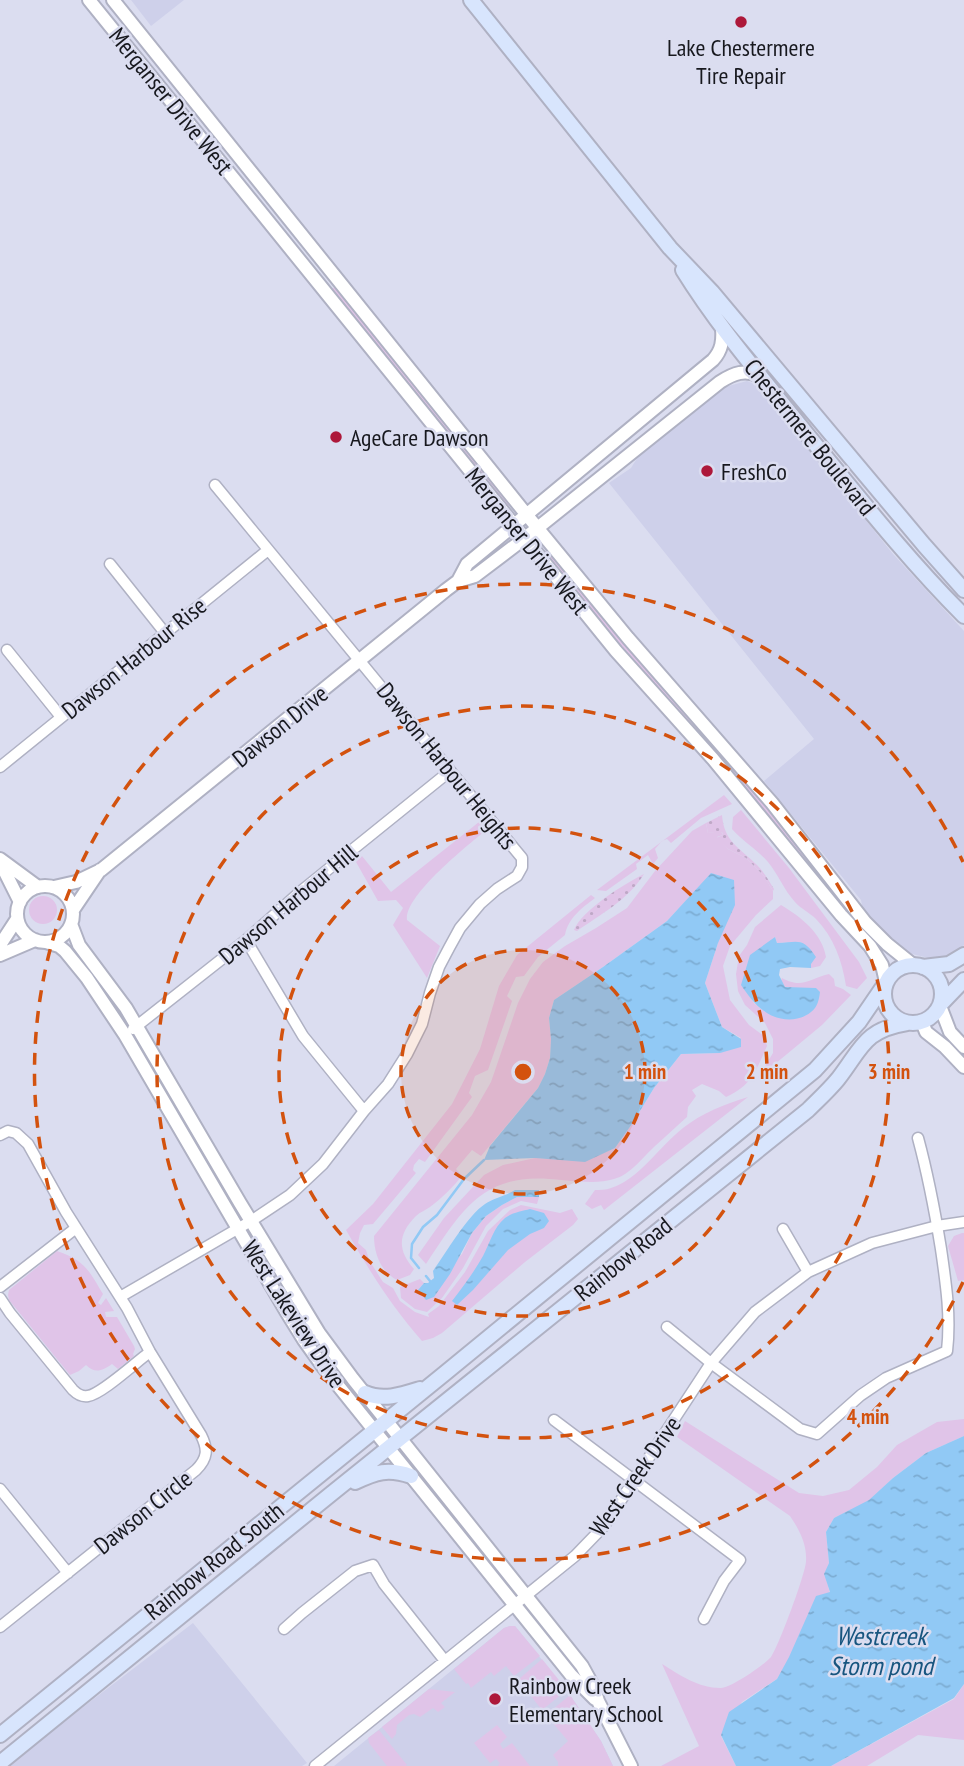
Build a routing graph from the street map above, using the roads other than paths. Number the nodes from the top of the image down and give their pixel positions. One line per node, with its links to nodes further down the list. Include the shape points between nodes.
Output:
1 (89, 0): 11 (street, Merganser Drive West)
2 (113, 0): 10 (street, Merganser Drive West)
3 (471, 0): 4 (main road, Chestermere Boulevard)
4 (670, 248): 5 (main road, Chestermere Boulevard); 17 (main road, Chestermere Boulevard)
5 (722, 327): 6 (main road, Chestermere Boulevard); 7 (street, Dawson Drive, via 722,346 713,360)
6 (760, 376): 8 (street, Dawson Drive, via 742,372 727,378); 18 (main road, Chestermere Boulevard, via 905,552)
7 (603, 450): 8 (street); 10 (street, Dawson Drive)
8 (615, 466): 12 (street, Dawson Drive)
9 (215, 485): 14 (street, Dawson Harbour Heights)
10 (526, 514): 11 (street, Dawson Drive); 12 (street, Merganser Drive West)
11 (514, 524): 13 (street, Merganser Drive West); 16 (street, Dawson Drive, via 467,564)
12 (538, 528): 13 (street, Dawson Drive); 38 (street, Merganser Drive West, via 772,803 865,922)
13 (525, 538): 16 (street, Dawson Drive, via 475,576); 40 (street, Merganser Drive West, via 870,946 882,965)
14 (268, 550): 19 (street, Dawson Harbour Rise); 21 (street, Dawson Harbour Heights)
15 (110, 564): 19 (street)
16 (458, 581): 21 (street, Dawson Drive)
17 (964, 590)
18 (964, 616)
19 (166, 633): 22 (street, Dawson Harbour Rise)
20 (7, 650): 22 (street)
21 (360, 661): 24 (street, Dawson Harbour Heights); 26 (street, Dawson Drive)
22 (61, 717): 23 (street, Dawson Harbour Rise)
23 (0, 767)
24 (450, 771): 33 (street, Dawson Harbour Hill); 47 (street, Dawson Harbour Heights, via 522,858 522,867 460,928 439,967 422,1024 407,1054)
25 (0, 860): 27 (street); 29 (street)
26 (101, 870): 28 (street, Dawson Drive); 30 (street, Dawson Drive)
27 (38, 887): 28 (street); 29 (street)
28 (54, 887): 30 (street, via 66,896)
29 (20, 902): 31 (street)
30 (73, 910): 32 (street)
31 (17, 919): 34 (street, via 24,933); 35 (street)
32 (71, 924): 34 (street, via 61,937); 43 (street, West Lakeview Drive, via 79,944)
33 (246, 940): 43 (street, Dawson Harbour Hill); 47 (street, via 303,1036)
34 (41, 941): 36 (street); 44 (street, West Lakeview Drive, via 59,946 70,957)
35 (0, 946)
36 (0, 955)
37 (964, 956): 38 (main road, via 949,964)
38 (918, 966): 40 (main road, via 897,969); 41 (main road, via 937,977)
39 (964, 980): 41 (main road)
40 (885, 983): 42 (main road, via 885,1005 894,1017); 63 (main road, Rainbow Road, via 859,1022 815,1070)
41 (940, 1005): 42 (main road, via 934,1014); 45 (street, via 953,1038)
42 (914, 1023): 46 (street); 68 (main road, Rainbow Road, via 883,1028 871,1036 836,1082 807,1110)
43 (136, 1027): 44 (street, Dawson Harbour Hill); 50 (street, West Lakeview Drive)
44 (125, 1035): 54 (street, West Lakeview Drive)
45 (964, 1047)
46 (964, 1067)
47 (364, 1111): 50 (street, Dawson Harbour Heights, via 309,1178)
48 (0, 1135): 53 (street, Dawson Circle, via 16,1133 28,1144)
49 (918, 1138): 52 (street)
50 (251, 1221): 54 (street, Dawson Harbour Heights); 64 (street, West Lakeview Drive, via 319,1333)
51 (964, 1222): 52 (street, West Creek Drive)
52 (937, 1226): 56 (street, West Creek Drive, via 872,1243); 62 (street, via 950,1326 947,1351 886,1378 817,1434 800,1429)
53 (76, 1227): 57 (street); 58 (street, Dawson Circle)
54 (239, 1228): 58 (street); 67 (street, West Lakeview Drive, via 304,1340)
55 (783, 1229): 56 (street)
56 (808, 1272): 62 (street, West Creek Drive, via 755,1312)
57 (0, 1287)
58 (120, 1297): 61 (street, Dawson Circle)
59 (0, 1298): 61 (street, via 79,1395 99,1391)
60 (667, 1326): 62 (street)
61 (150, 1352): 74 (street, Dawson Circle, via 201,1435 207,1449 205,1458)
62 (711, 1363): 71 (street, West Creek Drive)
63 (428, 1387): 64 (main road, via 391,1397); 65 (main road, Rainbow Road South)
64 (365, 1393): 65 (street, West Lakeview Drive)
65 (387, 1420): 67 (main road, Rainbow Road South); 68 (street, West Lakeview Drive)
66 (554, 1420): 71 (street)
67 (374, 1431): 69 (street, West Lakeview Drive); 82 (main road, Rainbow Road South)
68 (401, 1437): 69 (main road, Rainbow Road); 75 (street, West Lakeview Drive)
69 (388, 1448): 70 (street, West Lakeview Drive); 73 (main road, Rainbow Road)
70 (411, 1476): 73 (main road, via 386,1471); 76 (street, West Lakeview Drive)
71 (635, 1480): 75 (street, West Creek Drive, via 604,1526); 77 (street, via 740,1560)
72 (0, 1489): 74 (street)
73 (331, 1493): 83 (main road, Rainbow Road South)
74 (68, 1573): 78 (street, Dawson Circle)
75 (526, 1596): 76 (street, West Creek Drive); 81 (street, West Lakeview Drive, via 582,1666)
76 (515, 1605): 80 (street, West Creek Drive); 81 (street, West Lakeview Drive)
77 (704, 1619)
78 (0, 1627)
79 (284, 1629): 80 (street, via 355,1571 373,1565)
80 (445, 1661): 84 (street, West Creek Drive)
81 (598, 1701): 85 (street, West Lakeview Drive)
82 (0, 1735)
83 (0, 1763)
84 (315, 1766)
85 (631, 1766)

